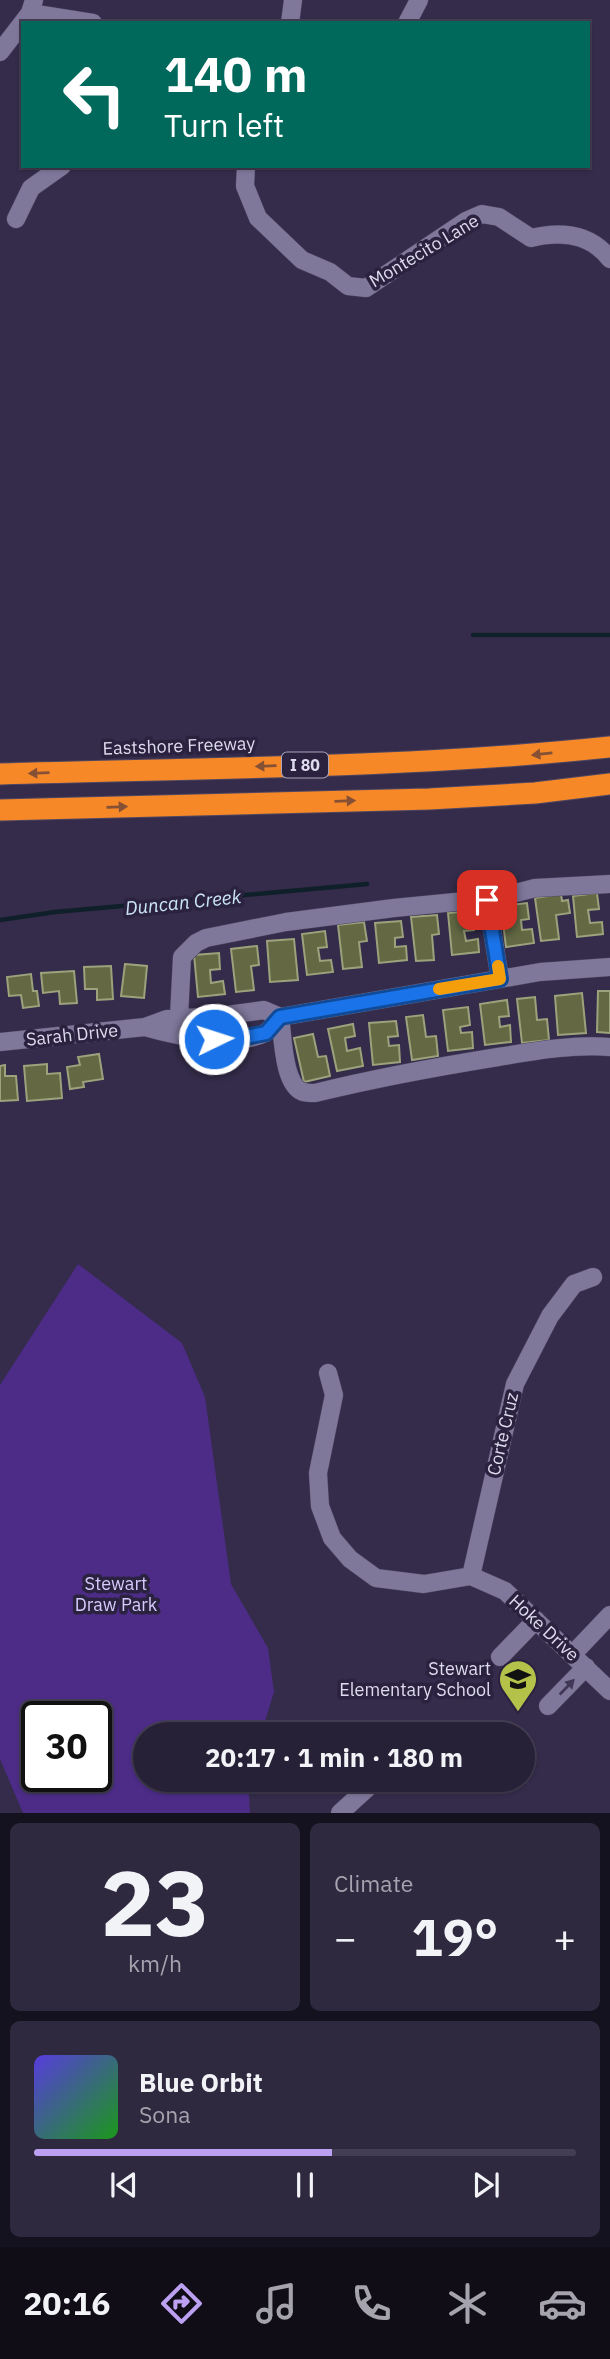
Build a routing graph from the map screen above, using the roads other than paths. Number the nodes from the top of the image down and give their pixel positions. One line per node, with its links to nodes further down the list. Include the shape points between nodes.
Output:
1 (293, 0): 6 (street)
2 (419, 0): 7 (street)
3 (32, 6): 4 (street); 5 (street)
4 (22, 21)
5 (86, 21)
6 (290, 21)
7 (408, 21)
8 (21, 22): 9 (street)
9 (0, 52)
10 (59, 168): 12 (street, via 31,188)
11 (246, 168): 13 (street, Montecito Lane, via 245,187 258,218 302,260 348,286 366,288 482,214 499,217 531,238 549,233 581,237)
12 (16, 219)
13 (610, 259)
14 (610, 747): 15 (highway, Eastshore Freeway / I 80, one-way to 15, via 412,762)
15 (0, 774)
16 (610, 784): 17 (highway, I 80, one-way to 16, via 429,799)
17 (0, 810)
18 (610, 884): 19 (street, via 535,888)
19 (487, 900): 21 (street); 22 (street, via 286,922 206,938 182,957)
20 (610, 967): 21 (street, Sarah Drive)
21 (500, 979): 23 (street, Sarah Drive)
22 (179, 1017): 23 (street, Sarah Drive, via 264,1010); 24 (street, Sarah Drive)
23 (280, 1017): 24 (street, Sarah Drive, via 266,1033 241,1038 186,1038); 26 (street, via 292,1084 303,1092 532,1052)
24 (145, 1027): 25 (street, Sarah Drive)
25 (0, 1042)
26 (610, 1047)
27 (593, 1278): 29 (street, Corte Cruz, via 574,1284 550,1316 515,1384)
28 (328, 1373): 29 (street, via 334,1395 318,1473 320,1506 332,1538 376,1578 425,1584)
29 (471, 1576): 31 (street, Hoke Drive, via 505,1591)
30 (610, 1615): 33 (street)
31 (536, 1620): 32 (street); 33 (street, Hoke Drive)
32 (500, 1657)
33 (579, 1661): 34 (street, Hoke Drive); 35 (street, one-way to 33)
34 (610, 1691)
35 (548, 1706)
36 (363, 1792): 37 (street)
37 (340, 1813)

